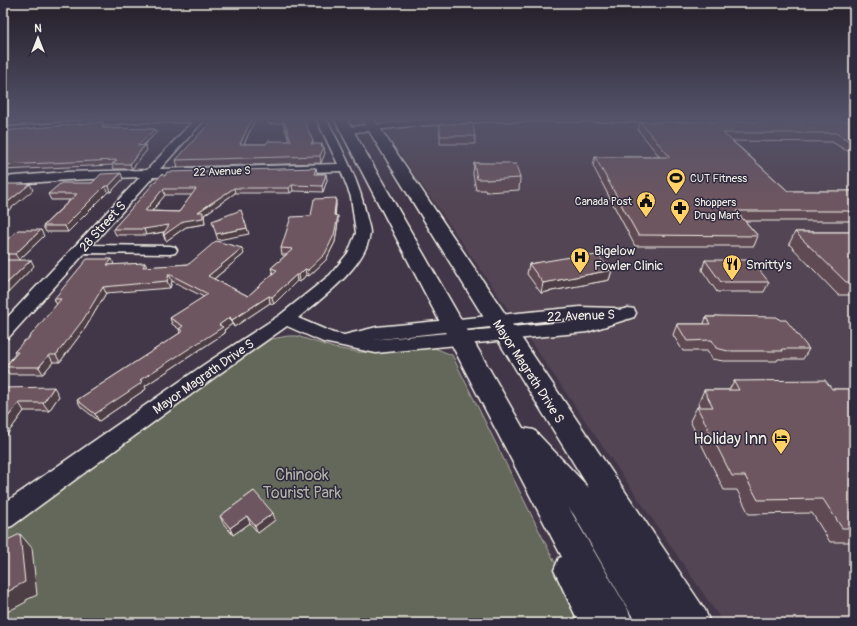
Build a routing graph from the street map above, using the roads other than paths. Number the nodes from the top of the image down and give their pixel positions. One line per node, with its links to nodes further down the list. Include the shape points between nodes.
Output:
1 (173, 147): 6 (street, 28 Street S)
2 (336, 147): 5 (street, Mayor Magrath Drive S)
3 (369, 147): 12 (main road)
4 (375, 147): 11 (main road, Mayor Magrath Drive S)
5 (345, 166): 6 (street, 22 Avenue S); 10 (street, Mayor Magrath Drive S, via 357,197 363,233 355,254 336,278)
6 (149, 174): 7 (street, 22 Avenue S); 8 (street, 28 Street S)
7 (3, 181)
8 (80, 249): 9 (street); 13 (street, 28 Street S)
9 (170, 250)
10 (286, 320): 12 (street, 22 Avenue S, via 329,338 376,347); 17 (street, Mayor Magrath Drive S, via 212,369)
11 (501, 328): 11 (street, 22 Avenue S, via 587,326 628,313 580,312); 12 (street, 22 Avenue S); 15 (main road, Mayor Magrath Drive S)
12 (457, 332): 14 (main road)
13 (3, 333)
14 (500, 410): 16 (main road); 20 (main road, via 585,505)
15 (575, 442): 21 (main road, Mayor Magrath Drive S); 22 (main road)
16 (519, 444): 18 (main road, via 532,489); 19 (main road)
17 (3, 518)
18 (597, 623)
19 (615, 623)
20 (656, 623)
21 (692, 623)
22 (707, 623)

